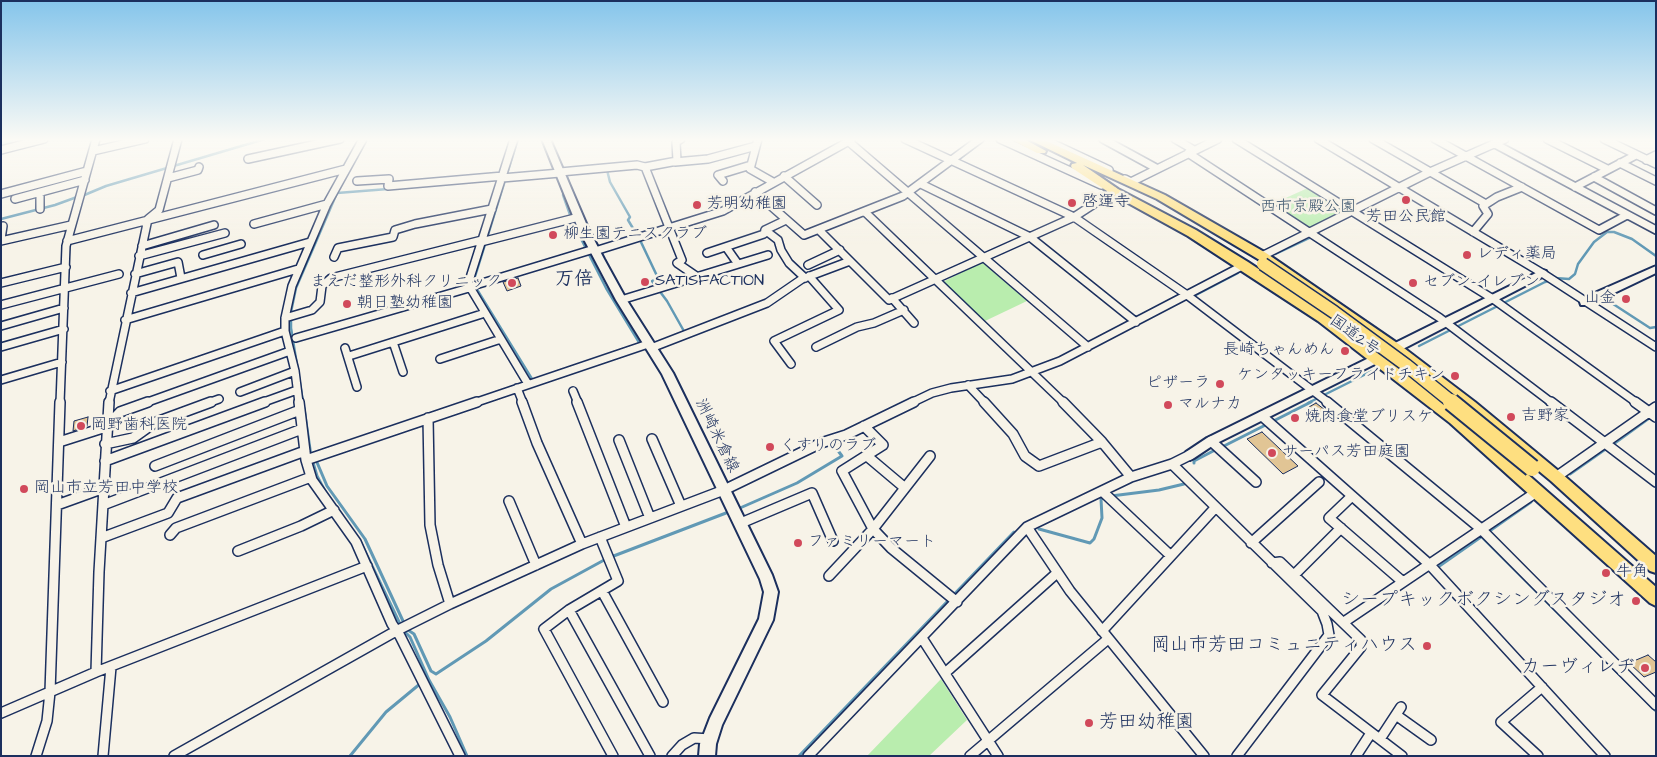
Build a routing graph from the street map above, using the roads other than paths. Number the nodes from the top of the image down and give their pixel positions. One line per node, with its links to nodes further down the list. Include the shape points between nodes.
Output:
1 (78, 174): 51 (street)
2 (86, 174): 37 (street)
3 (168, 174): 35 (street)
4 (182, 174): 35 (street)
5 (325, 174): 64 (street)
6 (343, 174): 53 (street)
7 (505, 174): 36 (street)
8 (538, 174): 36 (street)
9 (561, 174): 63 (main road, 洲崎米倉線)
10 (649, 174): 72 (street)
11 (720, 174): 39 (street)
12 (758, 174): 41 (street)
13 (787, 174): 33 (street)
14 (888, 174): 50 (street)
15 (934, 174): 43 (street)
16 (985, 174): 62 (street)
17 (1077, 174): 47 (street)
18 (1089, 174): 47 (highway)
19 (1092, 174): 98 (highway, 国道2号)
20 (1104, 174): 98 (highway, 国道2号, via 1171,208)
21 (1114, 174): 42 (highway)
22 (1117, 174): 42 (street)
23 (1145, 174): 42 (street)
24 (1225, 174): 76 (street)
25 (1292, 174): 58 (street)
26 (1376, 174): 46 (street)
27 (1425, 174): 46 (street)
28 (1434, 174): 55 (street)
29 (1498, 174): 44 (street)
30 (1551, 174): 45 (street)
31 (1598, 174): 34 (street)
32 (1643, 174): 40 (street)
33 (784, 176): 41 (street); 54 (street)
34 (1594, 177): 45 (street); 59 (street)
35 (168, 178): 64 (street, via 159,210)
36 (504, 178): 38 (street, via 388,186 389,179); 57 (street)
37 (85, 180): 48 (street); 68 (street)
38 (357, 181)
39 (723, 181)
40 (1656, 181)
41 (773, 182): 49 (street)
42 (1131, 182): 98 (highway, via 1177,206)
43 (921, 184): 50 (street); 79 (street)
44 (1522, 187): 55 (street); 61 (street, via 1599,230)
45 (1575, 187): 61 (street)
46 (1399, 188): 58 (street); 77 (street)
47 (1114, 191): 62 (street); 98 (highway)
48 (40, 192): 52 (street); 56 (street)
49 (755, 192): 65 (street); 72 (street, via 723,211)
50 (908, 192): 60 (street); 95 (street)
51 (1, 194)
52 (15, 199)
53 (327, 204): 67 (street); 83 (street)
54 (817, 204)
55 (1486, 204): 77 (street, via 1483,206 1488,214)
56 (40, 209)
57 (492, 209): 81 (street); 94 (street, via 394,230 392,237 338,248)
58 (1350, 211): 76 (street); 118 (street)
59 (1656, 211)
60 (865, 212): 74 (street); 110 (street)
61 (1627, 215): 70 (street)
62 (1076, 216): 79 (street); 115 (street)
63 (574, 218): 81 (street); 88 (main road, 洲崎米倉線)
64 (148, 219): 82 (street); 85 (street)
65 (786, 220): 73 (street); 74 (street, via 804,235)
66 (1656, 220): 70 (street)
67 (254, 224)
68 (71, 225): 80 (street); 82 (street)
69 (214, 225): 85 (street)
70 (1646, 225): 75 (street)
71 (3, 226): 80 (street)
72 (669, 228): 88 (street); 106 (street, via 682,260 677,263)
73 (765, 230): 87 (street, via 764,234); 107 (street, via 778,240 789,263)
74 (819, 230): 89 (street)
75 (1656, 230)
76 (1309, 232): 98 (street); 129 (street)
77 (1473, 232): 109 (street)
78 (225, 233): 93 (street)
79 (1030, 237): 95 (street); 126 (street)
80 (1, 240)
81 (484, 241): 112 (street, via 468,284); 124 (street, via 331,278 322,286 320,302 312,310)
82 (67, 242): 101 (street)
83 (310, 242): 97 (street); 102 (street)
84 (241, 244): 86 (street)
85 (142, 246): 93 (street)
86 (231, 247): 91 (street); 97 (street)
87 (726, 247): 90 (street); 99 (street)
88 (592, 250): 112 (street); 117 (main road, 洲崎米倉線)
89 (840, 250): 96 (street); 100 (street)
90 (707, 253)
91 (203, 255)
92 (768, 255): 99 (street)
93 (139, 256): 105 (street)
94 (334, 257)
95 (983, 258): 110 (street); 138 (street)
96 (850, 261): 107 (street); 116 (street, via 889,300)
97 (235, 262): 108 (street)
98 (1256, 263): 115 (street); 141 (highway); 144 (highway); 183 (highway, 国道2号)
99 (738, 264): 106 (street)
100 (808, 265)
101 (66, 267): 111 (street); 113 (street)
102 (298, 268): 124 (street); 125 (street)
103 (1656, 269): 119 (main road)
104 (119, 274): 113 (street)
105 (135, 274): 108 (street, via 178,262); 114 (street)
106 (696, 276): 117 (street)
107 (807, 277): 135 (street, via 767,303); 147 (street, via 839,310 774,341)
108 (181, 278): 114 (street)
109 (1549, 278): 118 (main road); 119 (street)
110 (936, 279): 116 (street); 148 (street)
111 (1, 283)
112 (472, 286): 123 (street); 132 (street)
113 (65, 288): 120 (street); 121 (street)
114 (131, 293): 125 (street)
115 (1190, 294): 126 (street); 160 (street)
116 (892, 298): 122 (street)
117 (621, 300): 135 (main road, 洲崎米倉線)
118 (1498, 302): 129 (main road); 163 (street)
119 (1585, 302): 139 (street)
120 (1, 305)
121 (64, 308): 128 (street); 130 (street)
122 (904, 310): 127 (street); 137 (street, via 857,327)
123 (484, 313): 133 (street); 134 (street)
124 (288, 317): 131 (street)
125 (125, 320): 157 (street)
126 (1136, 322): 138 (street)
127 (914, 323)
128 (1, 326)
129 (1452, 326): 141 (main road); 175 (street)
130 (64, 329): 136 (street); 146 (street)
131 (285, 331): 142 (street); 157 (street)
132 (296, 338)
133 (501, 339): 145 (street); 152 (street)
134 (393, 342): 143 (street); 150 (street)
135 (650, 346): 152 (street); 192 (main road, 洲崎米倉線)
136 (1, 347)
137 (816, 347)
138 (1088, 347): 148 (street)
139 (1656, 347)
140 (346, 348): 143 (street)
141 (1395, 348): 144 (street); 186 (highway)
142 (290, 351): 149 (street); 167 (street, via 120,412)
143 (348, 356): 154 (street)
144 (1377, 358): 160 (main road); 193 (highway, via 1455,419)
145 (440, 359)
146 (62, 362): 151 (street); 171 (street)
147 (792, 364)
148 (1032, 371): 153 (street, via 998,382); 172 (street)
149 (295, 372): 156 (street); 159 (street)
150 (403, 372)
151 (1, 380)
152 (528, 384): 155 (street)
153 (968, 385): 166 (street, via 932,393); 172 (street, via 1013,434 1025,456 1039,466)
154 (357, 387)
155 (517, 388): 164 (street); 214 (street, via 537,443)
156 (298, 390): 162 (street); 180 (street)
157 (110, 391): 167 (street)
158 (573, 391): 204 (street)
159 (240, 392)
160 (1318, 395): 165 (main road); 208 (street)
161 (219, 399): 173 (street, via 154,423 133,438)
162 (300, 410): 168 (street); 182 (street)
163 (1654, 414): 175 (street)
164 (428, 418): 177 (street); 230 (street, via 430,525)
165 (1267, 420): 174 (main road); 195 (street)
166 (864, 426): 178 (street, via 883,445); 192 (street)
167 (106, 428): 171 (street); 173 (street)
168 (302, 430): 177 (street); 198 (street)
169 (619, 440): 202 (street)
170 (652, 440): 199 (street)
171 (59, 442): 197 (street)
172 (1102, 442): 185 (street)
173 (106, 444): 180 (street)
174 (1216, 446): 176 (main road); 187 (street)
175 (1606, 446): 186 (street); 189 (street)
176 (1190, 455): 181 (street)
177 (309, 456): 184 (street); 211 (street, via 177,498 168,513)
178 (867, 456): 191 (street); 207 (street, via 842,471)
179 (930, 456): 191 (street)
180 (105, 461): 190 (street)
181 (1172, 464): 185 (street); 200 (street)
182 (155, 466)
183 (1528, 470): 225 (highway, 国道2号); 228 (highway, 国道2号)
184 (311, 477): 201 (street); 209 (street, via 176,528)
185 (1131, 477): 194 (street)
186 (1556, 477): 221 (highway)
187 (1256, 482)
188 (1319, 482): 213 (street)
189 (1656, 482)
190 (104, 488): 197 (street); 198 (street)
191 (905, 488): 207 (street)
192 (724, 490): 199 (street); 203 (main road, 洲崎米倉線)
193 (1538, 491): 208 (street); 228 (highway)
194 (1106, 494): 205 (street); 216 (street)
195 (1352, 496): 206 (street, via 1329,518); 218 (street)
196 (509, 501): 219 (street)
197 (57, 505): 240 (street)
198 (103, 505): 211 (street)
199 (682, 506): 202 (street)
200 (1215, 508): 213 (street); 216 (street)
201 (334, 510): 215 (street); 220 (street)
202 (650, 518): 204 (street)
203 (740, 523): 212 (street, via 812,493); 245 (main road, 洲崎米倉線, via 767,579 769,606 760,633)
204 (626, 527): 210 (street)
205 (1027, 527): 222 (street); 229 (street)
206 (1341, 528): 223 (street); 226 (street)
207 (873, 529): 224 (street); 229 (street)
208 (1484, 532): 218 (street); 242 (street)
209 (170, 535)
210 (600, 537): 214 (street); 227 (street, via 618,581)
211 (101, 538): 237 (street)
212 (833, 541)
213 (1252, 543): 217 (street)
214 (582, 544): 219 (street)
215 (238, 551)
216 (1171, 556): 234 (street)
217 (1272, 563): 223 (street, via 1280,562); 260 (street, via 1322,611 1329,634)
218 (1431, 563): 226 (street); 239 (street)
219 (536, 565): 230 (street)
220 (368, 566): 233 (street); 236 (street)
221 (1656, 566)
222 (1058, 573): 234 (street); 238 (street)
223 (1294, 575): 232 (street)
224 (829, 576)
225 (1656, 577)
226 (1403, 582): 232 (street)
227 (602, 590): 231 (street); 241 (street)
228 (1654, 595)
229 (953, 599): 235 (street)
230 (450, 604): 233 (street)
231 (569, 610): 252 (street, via 544,629); 253 (street)
232 (1344, 622): 244 (street, via 1362,644 1322,694)
233 (401, 628): 248 (street); 251 (street)
234 (1105, 635): 246 (street); 259 (street)
235 (922, 638): 238 (street); 256 (street)
236 (111, 667): 237 (street); 250 (street)
237 (96, 672): 240 (street)
238 (945, 673): 246 (street)
239 (1542, 687): 263 (street, via 1501,722); 264 (street)
240 (50, 692): 243 (street); 249 (street, via 47,722)
241 (664, 702)
242 (1656, 705)
243 (1, 713)
244 (1375, 736): 247 (street, via 1398,711); 261 (street); 262 (street)
245 (710, 739): 254 (street, via 694,738); 255 (main road, 洲崎米倉線)
246 (988, 740): 257 (street); 258 (street)
247 (1431, 740)
248 (458, 755)
249 (36, 756)
250 (103, 756)
251 (174, 756)
252 (613, 756)
253 (650, 756)
254 (672, 756)
255 (707, 756)
256 (808, 756)
257 (970, 756)
258 (998, 756)
259 (1204, 756)
260 (1237, 756)
261 (1356, 756)
262 (1402, 756)
263 (1538, 756)
264 (1605, 756)

